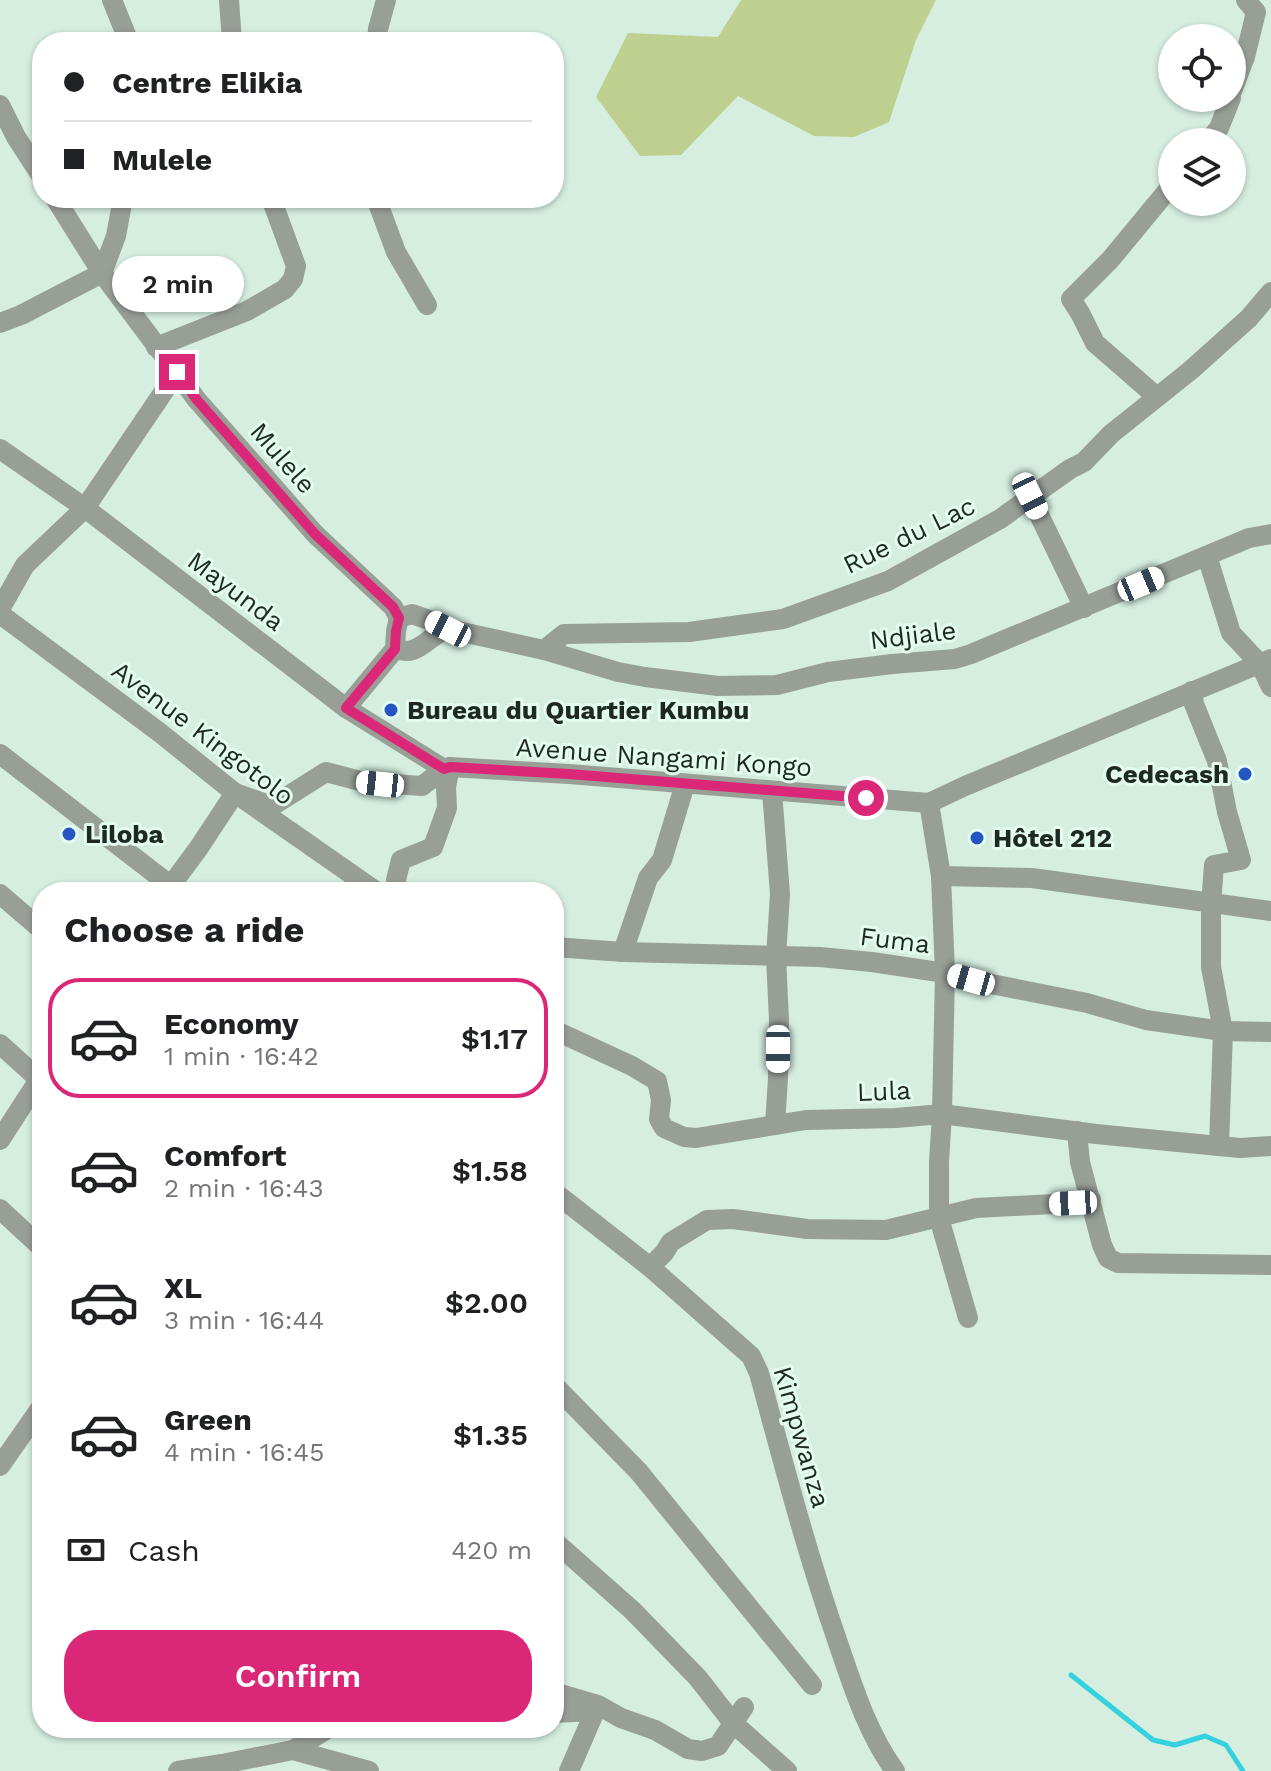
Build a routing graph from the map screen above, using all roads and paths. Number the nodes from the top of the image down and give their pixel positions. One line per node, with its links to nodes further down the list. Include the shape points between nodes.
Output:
1 (112, 0): 5 (street)
2 (229, 0): 6 (street)
3 (386, 0): 7 (street)
4 (1253, 4): 8 (street)
5 (125, 32)
6 (231, 32)
7 (378, 32)
8 (1246, 50)
9 (0, 105): 10 (street)
10 (32, 162)
11 (1158, 202): 22 (street, via 1071,299 1095,343)
12 (61, 208): 16 (street, Mulele)
13 (121, 208): 16 (street)
14 (275, 208): 20 (street, via 296,266 285,289 247,311)
15 (380, 208): 18 (street, via 396,252)
16 (102, 273): 19 (street); 20 (street, Mulele)
17 (1271, 292): 22 (street, Rue du Lac, via 1249,318)
18 (427, 305)
19 (0, 323)
20 (156, 347): 21 (street, Mulele)
21 (177, 372): 25 (street); 30 (street, Mulele, via 315,534)
22 (1157, 397): 24 (street, Rue du Lac, via 1084,462)
23 (0, 449): 25 (street, Mayunda)
24 (1030, 496): 28 (street); 33 (street, Rue du Lac, via 1000,519 888,581 783,619 689,632 564,634)
25 (85, 508): 29 (street, via 25,565); 37 (street, Mayunda)
26 (1271, 534): 27 (street, Ndjiale)
27 (1207, 556): 28 (street, Ndjiale); 34 (street, via 1231,633)
28 (1084, 608): 33 (street, Ndjiale, via 955,659 828,672 777,685 718,686 645,677)
29 (0, 612): 42 (street, Avenue Kingotolo)
30 (399, 618): 31 (street, via 412,614); 32 (street)
31 (448, 629): 32 (street, via 418,649); 33 (street)
32 (395, 649): 37 (street)
33 (544, 650)
34 (1266, 662): 35 (street); 36 (street, Avenue Nangami Kongo)
35 (1271, 687)
36 (1192, 691): 43 (street, Avenue Nangami Kongo); 50 (street, via 1217,761 1241,860 1214,865)
37 (346, 708): 39 (street, Mayunda)
38 (0, 754): 45 (street)
39 (447, 768): 40 (street, Avenue Nangami Kongo); 42 (street, Avenue Nangami Kongo, via 422,786 364,782 326,772 272,806); 48 (street, via 447,808 433,847 401,860)
40 (685, 784): 41 (street, Avenue Nangami Kongo); 54 (street, via 662,860 648,878)
41 (772, 791): 43 (street, Avenue Nangami Kongo); 55 (street, via 780,894)
42 (235, 793): 46 (street); 47 (street, Avenue Kingotolo)
43 (929, 803): 44 (street)
44 (941, 876): 50 (street, via 1032,878); 56 (street)
45 (162, 882)
46 (177, 882)
47 (363, 882)
48 (396, 882)
49 (0, 894): 52 (street)
50 (1211, 904): 51 (street); 57 (street, via 1211,967)
51 (1271, 911)
52 (32, 921)
53 (564, 948): 54 (street, Fuma)
54 (623, 952): 55 (street, Fuma)
55 (776, 957): 56 (street, Fuma, via 820,957); 64 (street)
56 (945, 973): 57 (street, Fuma, via 1146,1020); 63 (street)
57 (1223, 1031): 58 (street, Fuma); 67 (street)
58 (1271, 1032)
59 (564, 1035): 64 (street, Lula, via 657,1081 659,1119 673,1133 696,1138)
60 (0, 1044): 61 (street)
61 (32, 1071)
62 (32, 1092): 66 (street)
63 (942, 1114): 64 (street, Lula); 65 (street, Lula); 72 (street)
64 (775, 1125)
65 (1077, 1131): 67 (street, Lula); 70 (street)
66 (0, 1140)
67 (1219, 1146): 68 (street, Lula)
68 (1271, 1146)
69 (564, 1200): 75 (street, Kimpwanza)
70 (1091, 1200): 72 (street, via 976,1208); 74 (street, via 1102,1245 1108,1258 1118,1263)
71 (0, 1209): 73 (street)
72 (939, 1218): 75 (street, via 886,1230 707,1220 671,1242); 76 (street)
73 (32, 1239)
74 (1271, 1265)
75 (650, 1267): 92 (street, Kimpwanza, via 751,1356 856,1696)
76 (968, 1318)
77 (564, 1395): 81 (street, via 639,1472)
78 (32, 1420): 79 (street)
79 (0, 1466)
80 (564, 1550): 85 (street)
81 (812, 1685)
82 (564, 1696): 83 (street)
83 (596, 1708): 84 (street); 85 (street, via 702,1751 718,1746); 90 (street)
84 (564, 1712)
85 (739, 1715): 91 (street)
86 (313, 1738): 87 (street)
87 (293, 1750): 88 (street); 89 (street)
88 (178, 1771)
89 (369, 1771)
90 (569, 1771)
91 (787, 1771)
92 (895, 1771)

